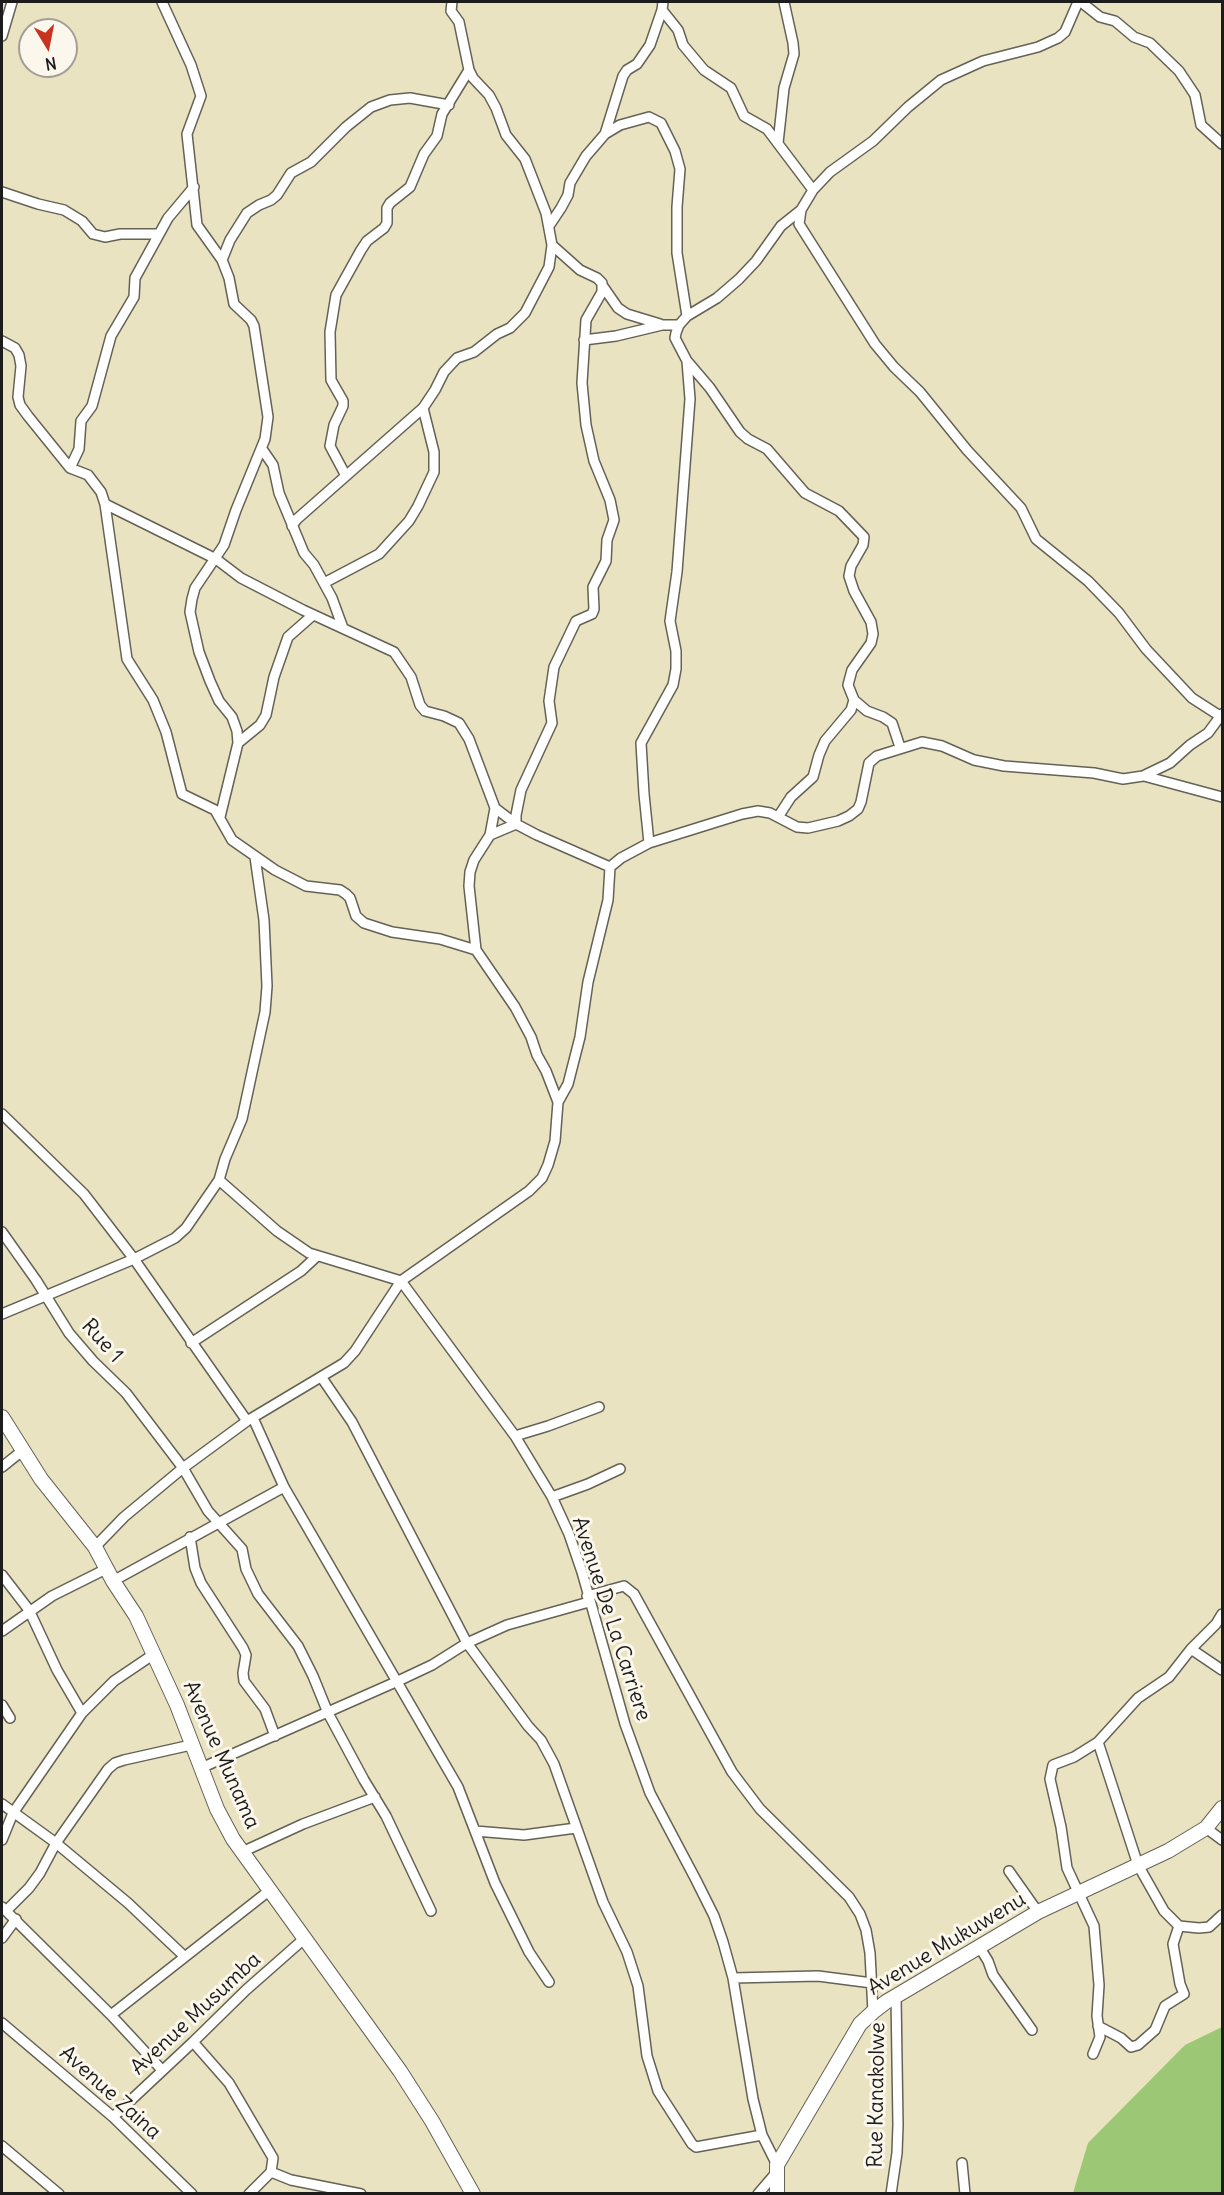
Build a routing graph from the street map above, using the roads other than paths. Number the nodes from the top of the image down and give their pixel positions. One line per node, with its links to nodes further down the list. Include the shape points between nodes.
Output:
1 (12, 2): 7 (street)
2 (162, 2): 13 (street, via 201,96 187,134)
3 (452, 2): 8 (street, via 451,11 459,22)
4 (784, 2): 11 (street, via 794,54 784,88)
5 (1080, 2): 12 (street, via 1150,43 1179,71 1195,95 1202,127); 14 (street, via 1058,38 983,61 941,81)
6 (662, 6): 10 (street, via 644,56 623,76); 11 (street, via 683,45 704,70 731,88 744,116 764,126)
7 (2, 36)
8 (469, 70): 9 (street); 17 (street, via 489,95 506,135 525,159)
9 (448, 105): 20 (street, via 410,98 390,100 371,108 311,162 291,173 277,195 247,213); 31 (street, via 437,136 424,154 410,187 390,203 387,223 367,241 336,295 330,332 331,380 343,406 330,446)
10 (606, 134): 17 (street, via 586,156); 22 (street, via 620,125 649,117 661,123 675,151 681,169 677,253)
11 (778, 143): 14 (street)
12 (1222, 144)
13 (194, 187): 18 (street); 20 (street, via 196,225)
14 (813, 190): 16 (street)
15 (2, 192): 18 (street, via 64,210 82,221 93,234)
16 (801, 210): 22 (street, via 781,225 739,279); 39 (street, via 799,224 875,344 1021,508 1036,539 1088,581 1192,698)
17 (549, 226): 19 (street)
18 (158, 234): 30 (street, via 135,278 132,303 111,336 92,406 81,421 79,449)
19 (552, 245): 21 (street); 28 (street, via 549,267 525,313 510,328 450,364)
20 (222, 260): 29 (street, via 234,304 254,326 268,417)
21 (602, 283): 23 (street, via 618,308); 25 (street, via 602,292 586,320)
22 (687, 316): 24 (street)
23 (662, 325): 24 (street); 25 (street)
24 (679, 325): 27 (street, via 675,338)
25 (584, 340): 47 (street, via 582,383 586,425 614,520 606,540 606,561 593,587 592,614 576,621 554,667 549,701 552,723 521,790)
26 (2, 342): 30 (street, via 15,348 19,355 20,405)
27 (687, 361): 38 (street, via 740,432 767,449 805,494 839,511 864,537 849,576 873,634 852,670 848,685); 49 (street, via 689,419 670,621 676,669 673,685 641,743)
28 (423, 408): 31 (street); 35 (street, via 434,452 434,472 410,521 368,562)
29 (262, 449): 33 (street, via 273,465); 34 (street)
30 (70, 468): 32 (street, via 88,475)
31 (346, 477): 33 (street)
32 (105, 504): 34 (street); 45 (street, via 127,659 153,700 182,794 214,810)
33 (292, 526): 35 (street)
34 (216, 560): 36 (street, via 241,578); 40 (street, via 195,588 190,612 199,652 219,701 232,717)
35 (324, 583): 37 (street)
36 (313, 615): 37 (street); 40 (street, via 288,637 266,715)
37 (343, 628): 44 (street, via 394,652 411,677 425,711 459,723)
38 (854, 700): 41 (street, via 892,723); 46 (street, via 851,710 825,741 813,777 791,797)
39 (1221, 715): 42 (street, via 1208,733 1170,763)
40 (238, 743): 45 (street)
41 (900, 747): 42 (street, via 922,742 1004,766 1124,779); 46 (street, via 869,763 861,802 849,816 808,828)
42 (1143, 776): 43 (street)
43 (1222, 797)
44 (495, 808): 47 (street); 48 (street)
45 (220, 818): 50 (street, via 232,840)
46 (778, 818): 49 (street, via 758,811 742,814)
47 (516, 824): 48 (street); 51 (street)
48 (490, 835): 52 (street, via 470,872)
49 (649, 843): 51 (street)
50 (255, 856): 52 (street, via 306,886 340,890 350,898 356,916 364,922); 55 (street, via 264,920 265,1012 242,1119)
51 (610, 867): 53 (street, via 608,900 588,982 580,1037 568,1084)
52 (476, 950): 53 (street, via 515,1007)
53 (558, 1102): 59 (street, via 555,1141 542,1178)
54 (2, 1114): 58 (street, via 84,1194)
55 (219, 1180): 57 (street, via 277,1231); 58 (street, via 186,1228 175,1238)
56 (2, 1232): 60 (street, Rue 1)
57 (316, 1257): 59 (street); 62 (street, via 302,1271)
58 (134, 1258): 60 (street); 62 (street)
59 (401, 1281): 63 (street, via 355,1351); 67 (street, Avenue De La Carriere)
60 (46, 1296): 61 (street); 70 (street, Rue 1, via 69,1333 126,1393)
61 (2, 1314)
62 (191, 1343): 66 (street)
63 (322, 1378): 66 (street); 83 (street, via 352,1422)
64 (599, 1407): 67 (street)
65 (2, 1417): 68 (street, Avenue Munama)
66 (250, 1419): 70 (street); 72 (street)
67 (515, 1436): 73 (street, Avenue De La Carriere)
68 (22, 1451): 69 (street); 76 (street, Avenue Munama)
69 (2, 1467)
70 (183, 1468): 74 (street, Rue 1); 76 (street)
71 (620, 1469): 73 (street)
72 (284, 1487): 74 (street); 87 (street)
73 (552, 1497): 79 (street, Avenue De La Carriere, via 575,1553)
74 (218, 1522): 75 (street); 90 (street, Rue 1, via 242,1549 258,1594 298,1646)
75 (190, 1538): 78 (street); 92 (street, via 201,1583 243,1648 244,1681 265,1709)
76 (95, 1547): 78 (street, Avenue Munama)
77 (2, 1575): 80 (street)
78 (109, 1575): 80 (street, via 52,1596); 85 (street, Avenue Munama, via 136,1616)
79 (588, 1599): 83 (street, via 507,1625); 121 (street, Avenue De La Carriere, via 650,1793 714,1916); 123 (street, via 624,1586 634,1594 732,1772 760,1809 849,1897 860,1914 866,1930)
80 (29, 1610): 82 (street); 89 (street)
81 (1222, 1614): 84 (street)
82 (2, 1631)
83 (467, 1643): 87 (street); 100 (street, via 541,1740)
84 (1191, 1648): 86 (street); 93 (street, via 1169,1677 1138,1698)
85 (154, 1654): 89 (street, via 114,1681); 94 (street, Avenue Munama)
86 (1222, 1670)
87 (398, 1681): 90 (street); 102 (street, via 458,1787)
88 (2, 1705): 91 (street)
89 (82, 1713): 99 (street)
90 (328, 1713): 92 (street); 96 (street, Rue 1)
91 (10, 1718)
92 (275, 1736): 95 (street)
93 (1098, 1742): 107 (street); 110 (street, via 1074,1757 1056,1762 1050,1771 1067,1868)
94 (192, 1745): 95 (street, Avenue Munama); 105 (street, via 116,1762)
95 (201, 1768): 106 (street, Avenue Munama, via 217,1809)
96 (375, 1797): 106 (street); 112 (street, Rue 1)
97 (2, 1803): 99 (street)
98 (1222, 1808): 101 (street, Avenue Mukuwenu)
99 (13, 1813): 103 (street); 105 (street)
100 (576, 1828): 102 (street, via 524,1834); 134 (street, via 639,1986 647,2056 658,2091 696,2146)
101 (1206, 1828): 104 (street); 107 (street, Avenue Mukuwenu)
102 (475, 1831): 122 (street, via 495,1883 529,1952)
103 (2, 1840)
104 (1222, 1840)
105 (57, 1843): 111 (street, via 29,1888); 120 (street, via 128,1902)
106 (242, 1852): 109 (street, Avenue Munama)
107 (1138, 1865): 110 (street, Avenue Mukuwenu); 116 (street, via 1164,1911)
108 (1009, 1870): 113 (street)
109 (270, 1890): 118 (street, Avenue Munama); 120 (street)
110 (1077, 1894): 113 (street, Avenue Mukuwenu); 128 (street, via 1094,1926)
111 (4, 1909): 115 (street)
112 (431, 1911)
113 (1038, 1912): 119 (street, Avenue Mukuwenu)
114 (1222, 1915): 116 (street, via 1209,1927)
115 (16, 1919): 117 (street); 126 (street)
116 (1179, 1926): 128 (street, via 1173,1944 1184,1994 1165,2006 1155,2030 1131,2047)
117 (2, 1938)
118 (305, 1938): 130 (street, Avenue Musumba); 143 (street, Avenue Munama, via 400,2071)
119 (980, 1948): 124 (street, Avenue Mukuwenu); 129 (street, via 993,1976)
120 (184, 1956): 126 (street)
121 (733, 1978): 123 (street, via 818,1976); 134 (street, Avenue De La Carriere)
122 (549, 1982)
123 (872, 1983): 125 (street)
124 (896, 1996): 125 (street, Avenue Mukuwenu); 146 (street, Rue Kanakolwe, via 899,2102)
125 (873, 2012): 137 (street, Avenue Mukuwenu, via 860,2024)
126 (111, 2015): 132 (street)
127 (2, 2023): 133 (street, Avenue Zaina)
128 (1098, 2026): 131 (street, via 1100,2040)
129 (1032, 2030)
130 (193, 2042): 132 (street, Avenue Musumba); 138 (street, via 229,2083 269,2149 273,2158)
131 (1093, 2054)
132 (162, 2070): 133 (street, Avenue Musumba)
133 (113, 2117): 140 (street, Avenue Zaina)
134 (762, 2135): 137 (street, Avenue De La Carriere)
135 (2, 2146): 139 (street)
136 (962, 2163): 147 (street)
137 (776, 2169): 144 (street); 145 (street)
138 (271, 2172): 141 (street); 142 (street, via 291,2180)
139 (59, 2193)
140 (192, 2193)
141 (249, 2193)
142 (361, 2193)
143 (473, 2193)
144 (758, 2193)
145 (777, 2193)
146 (891, 2193)
147 (964, 2193)

